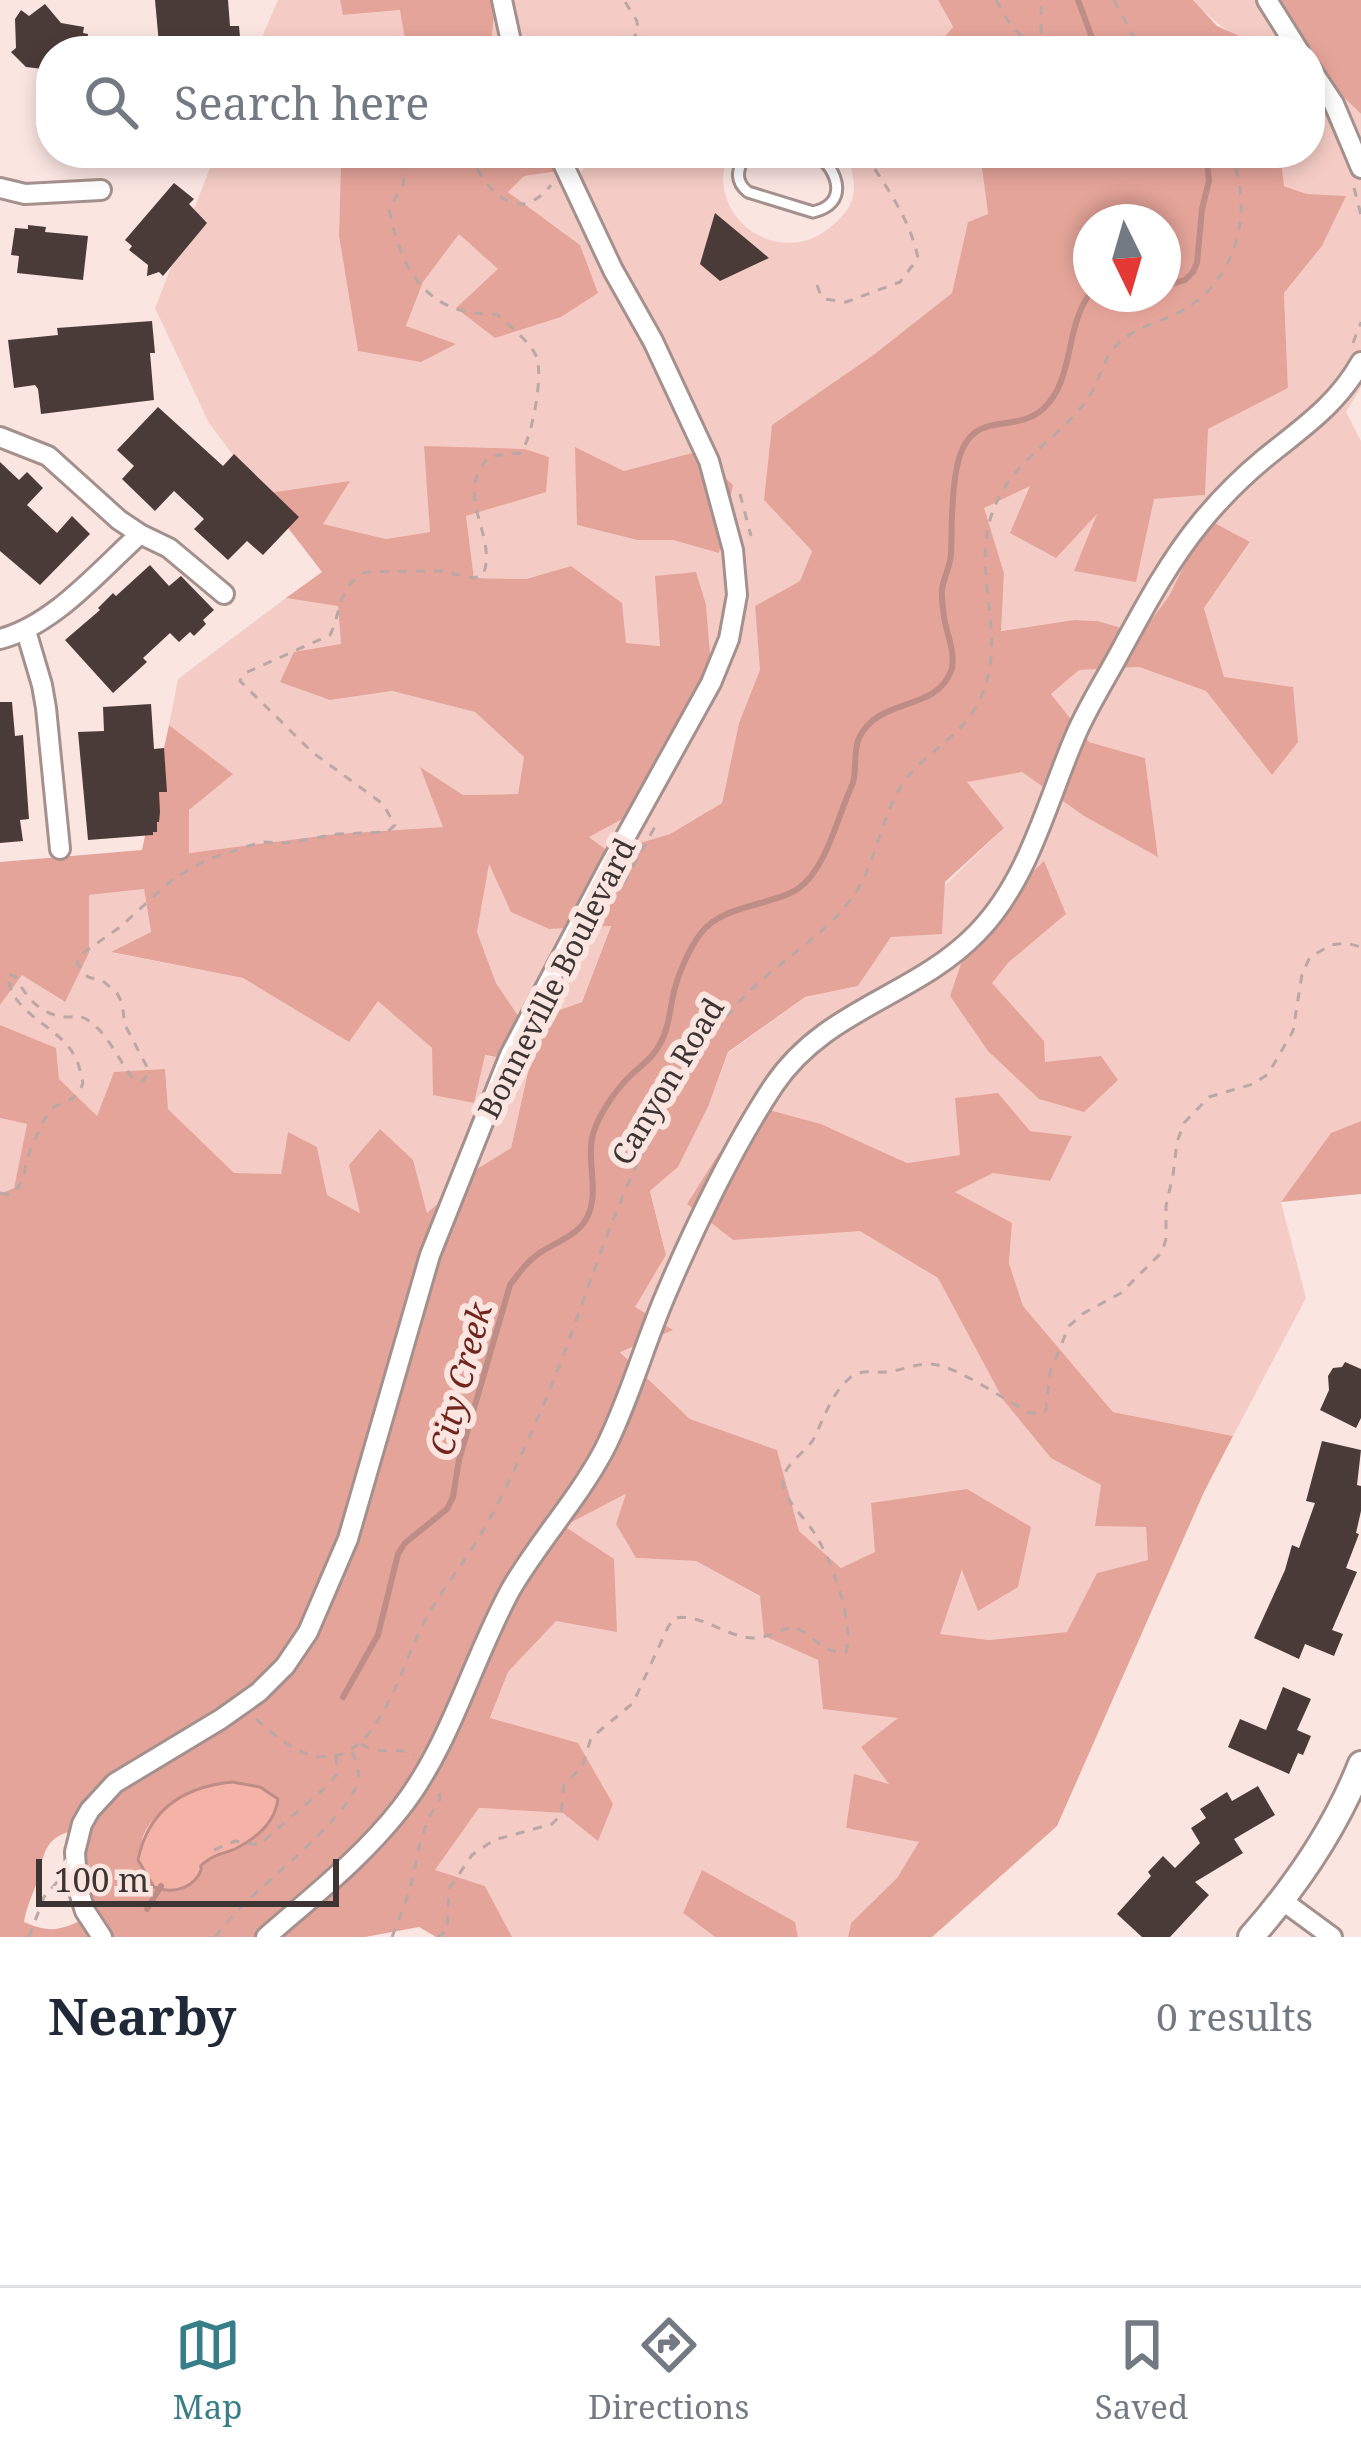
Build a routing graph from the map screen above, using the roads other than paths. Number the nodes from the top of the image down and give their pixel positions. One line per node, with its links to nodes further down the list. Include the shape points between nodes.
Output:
1 (502, 0): 3 (street)
2 (1267, 0): 4 (street)
3 (510, 36)
4 (1290, 36)
5 (1325, 90): 9 (street)
6 (564, 168): 21 (street, Bonneville Boulevard, via 709,461 733,550 729,639 510,1055 430,1255 348,1539 308,1632 243,1705 115,1783 82,1824 74,1870)
7 (740, 168): 8 (lane, via 748,192 813,212 827,207 836,188)
8 (833, 168)
9 (1361, 168)
10 (0, 188): 11 (street)
11 (101, 190)
12 (1361, 362): 22 (street, via 1331,404 1199,524 1104,681 1022,868 979,931 917,980 831,1027 774,1085 667,1291 604,1450 512,1587 423,1772 375,1838)
13 (0, 437): 14 (street, via 48,456)
14 (140, 534): 15 (street); 16 (street)
15 (224, 594)
16 (26, 631): 17 (street); 18 (street, via 46,708)
17 (0, 639)
18 (60, 850)
19 (1361, 1764): 20 (street)
20 (1282, 1901): 23 (street); 24 (street)
21 (102, 1937)
22 (266, 1937)
23 (1251, 1937)
24 (1332, 1937)

